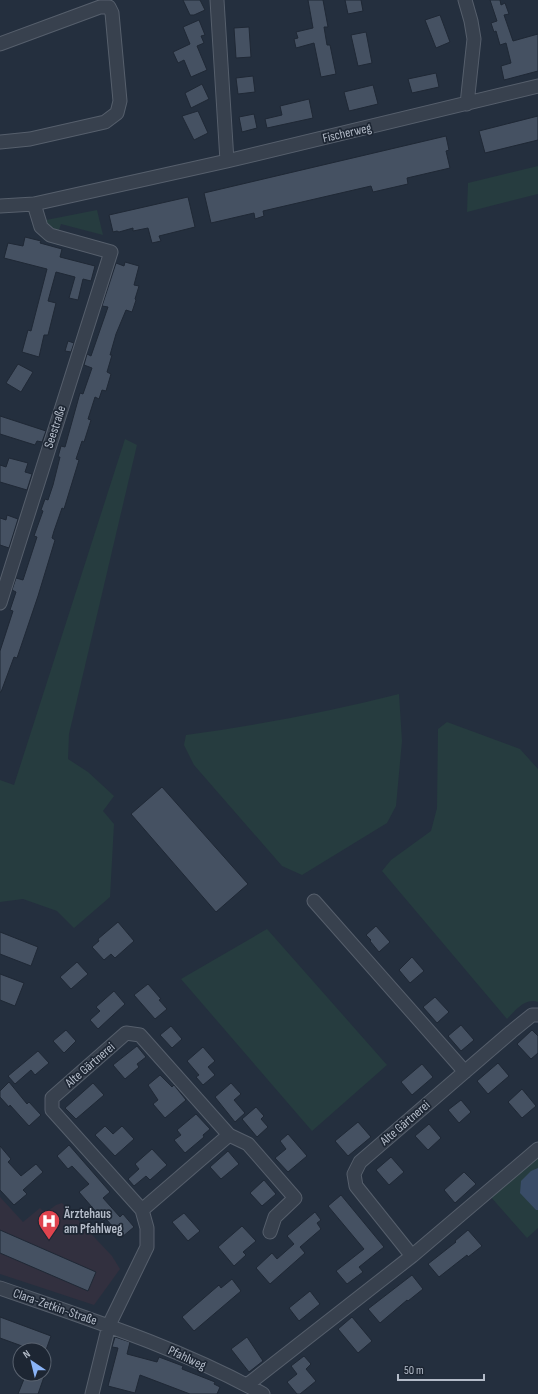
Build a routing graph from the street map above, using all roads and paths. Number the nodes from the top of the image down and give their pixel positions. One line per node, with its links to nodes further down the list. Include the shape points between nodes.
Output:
1 (217, 0): 7 (street)
2 (465, 0): 5 (street, via 474,39)
3 (0, 44): 6 (street, via 100,7 109,7 112,13 120,101 117,114 105,122 30,139)
4 (538, 86): 5 (street, Fischerweg)
5 (467, 104): 7 (street, Fischerweg)
6 (0, 142)
7 (227, 162): 8 (street, Fischerweg)
8 (34, 204): 9 (street, Fischerweg); 10 (street, Seestraße, via 41,227 50,235 111,252)
9 (0, 206)
10 (0, 603)
11 (314, 901): 13 (street)
12 (538, 1015): 13 (street, Alte Gärtnerei, via 532,1015)
13 (465, 1072): 18 (street, Alte Gärtnerei, via 360,1162 354,1174 356,1186)
14 (229, 1135): 16 (street); 16 (street, Alte Gärtnerei, via 140,1035 126,1033 52,1098 52,1110); 17 (street, Alte Gärtnerei, via 248,1144 295,1198 275,1217)
15 (538, 1149): 18 (street)
16 (142, 1210): 20 (street, Alte Gärtnerei, via 147,1228 147,1247)
17 (270, 1232)
18 (412, 1256): 21 (street)
19 (0, 1288): 20 (street, Clara-Zetkin-Straße)
20 (109, 1326): 21 (street, Pfahlweg, via 153,1342); 22 (street, Alte Gärtnerei)
21 (247, 1385): 23 (street, Pfahlweg)
22 (92, 1394)
23 (263, 1394)

